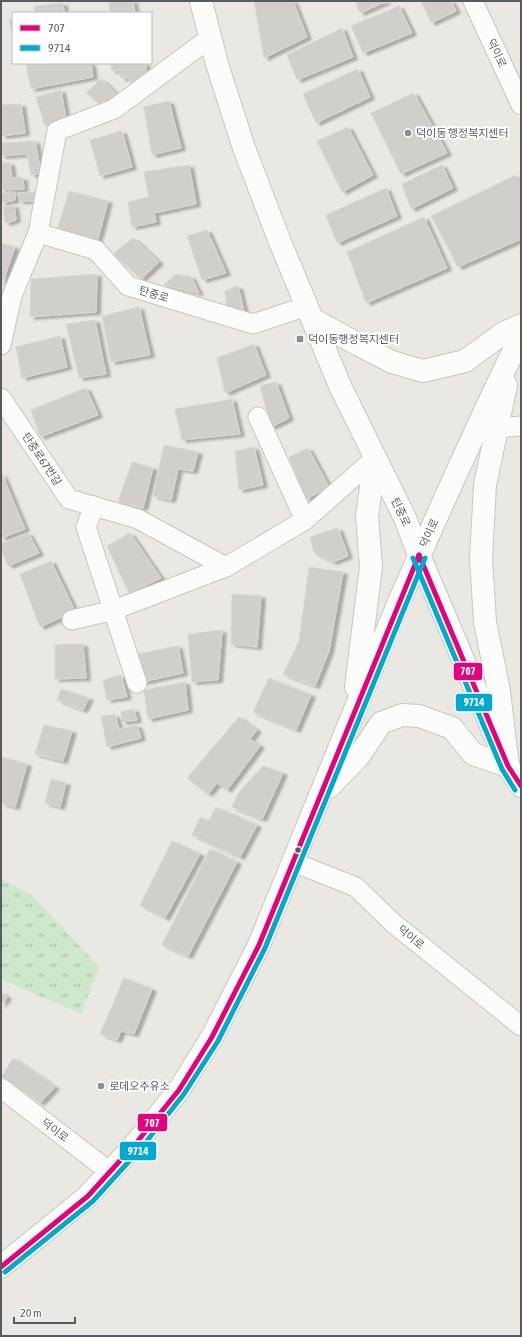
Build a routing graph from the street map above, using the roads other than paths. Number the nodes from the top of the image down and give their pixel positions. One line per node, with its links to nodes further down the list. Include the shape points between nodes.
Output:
1 (201, 1): 3 (main road, 탄중로)
2 (473, 1): 4 (street, 덕이로)
3 (210, 38): 5 (street, via 114,109 57,131); 6 (main road, 탄중로, via 244,148)
4 (521, 105)
5 (38, 233): 6 (street, 탄중로, via 96,250 128,286 253,324); 8 (street, via 12,296)
6 (309, 312): 7 (main road, via 359,345 392,362 423,371 465,361 502,334); 14 (main road, 탄중로, via 341,388)
7 (521, 325)
8 (1, 345)
9 (517, 348): 13 (main road); 17 (main road, 덕이로, via 472,438)
10 (1, 398): 15 (street, 탄중로67번길, via 69,499)
11 (258, 418): 16 (street)
12 (521, 426): 13 (street)
13 (497, 428): 23 (main road, via 485,485 481,558 485,622 499,691)
14 (375, 458): 16 (street); 17 (main road, 탄중로, via 405,518); 22 (main road, via 367,516 370,567)
15 (94, 506): 18 (street, 탄중로67번길, via 138,519); 19 (street, via 86,527)
16 (305, 520): 18 (street)
17 (419, 555): 22 (main road, 덕이로); 23 (main road, 탄중로)
18 (226, 567): 19 (street)
19 (114, 610): 20 (street); 21 (street)
20 (72, 620)
21 (137, 683)
22 (352, 717): 25 (main road, 덕이로)
23 (508, 766): 24 (main road, 탄중로); 25 (main road, via 473,754 452,728 418,716 402,715 381,723 359,756)
24 (521, 786)
25 (320, 797): 26 (main road, 덕이로)
26 (293, 862): 27 (street, 덕이로, via 356,887 393,923); 29 (main road, 덕이로, via 259,945 212,1037 179,1090)
27 (521, 1026)
28 (1, 1088): 29 (street, 덕이로)
29 (110, 1172): 30 (main road, 덕이로, via 88,1196)
30 (1, 1267)

